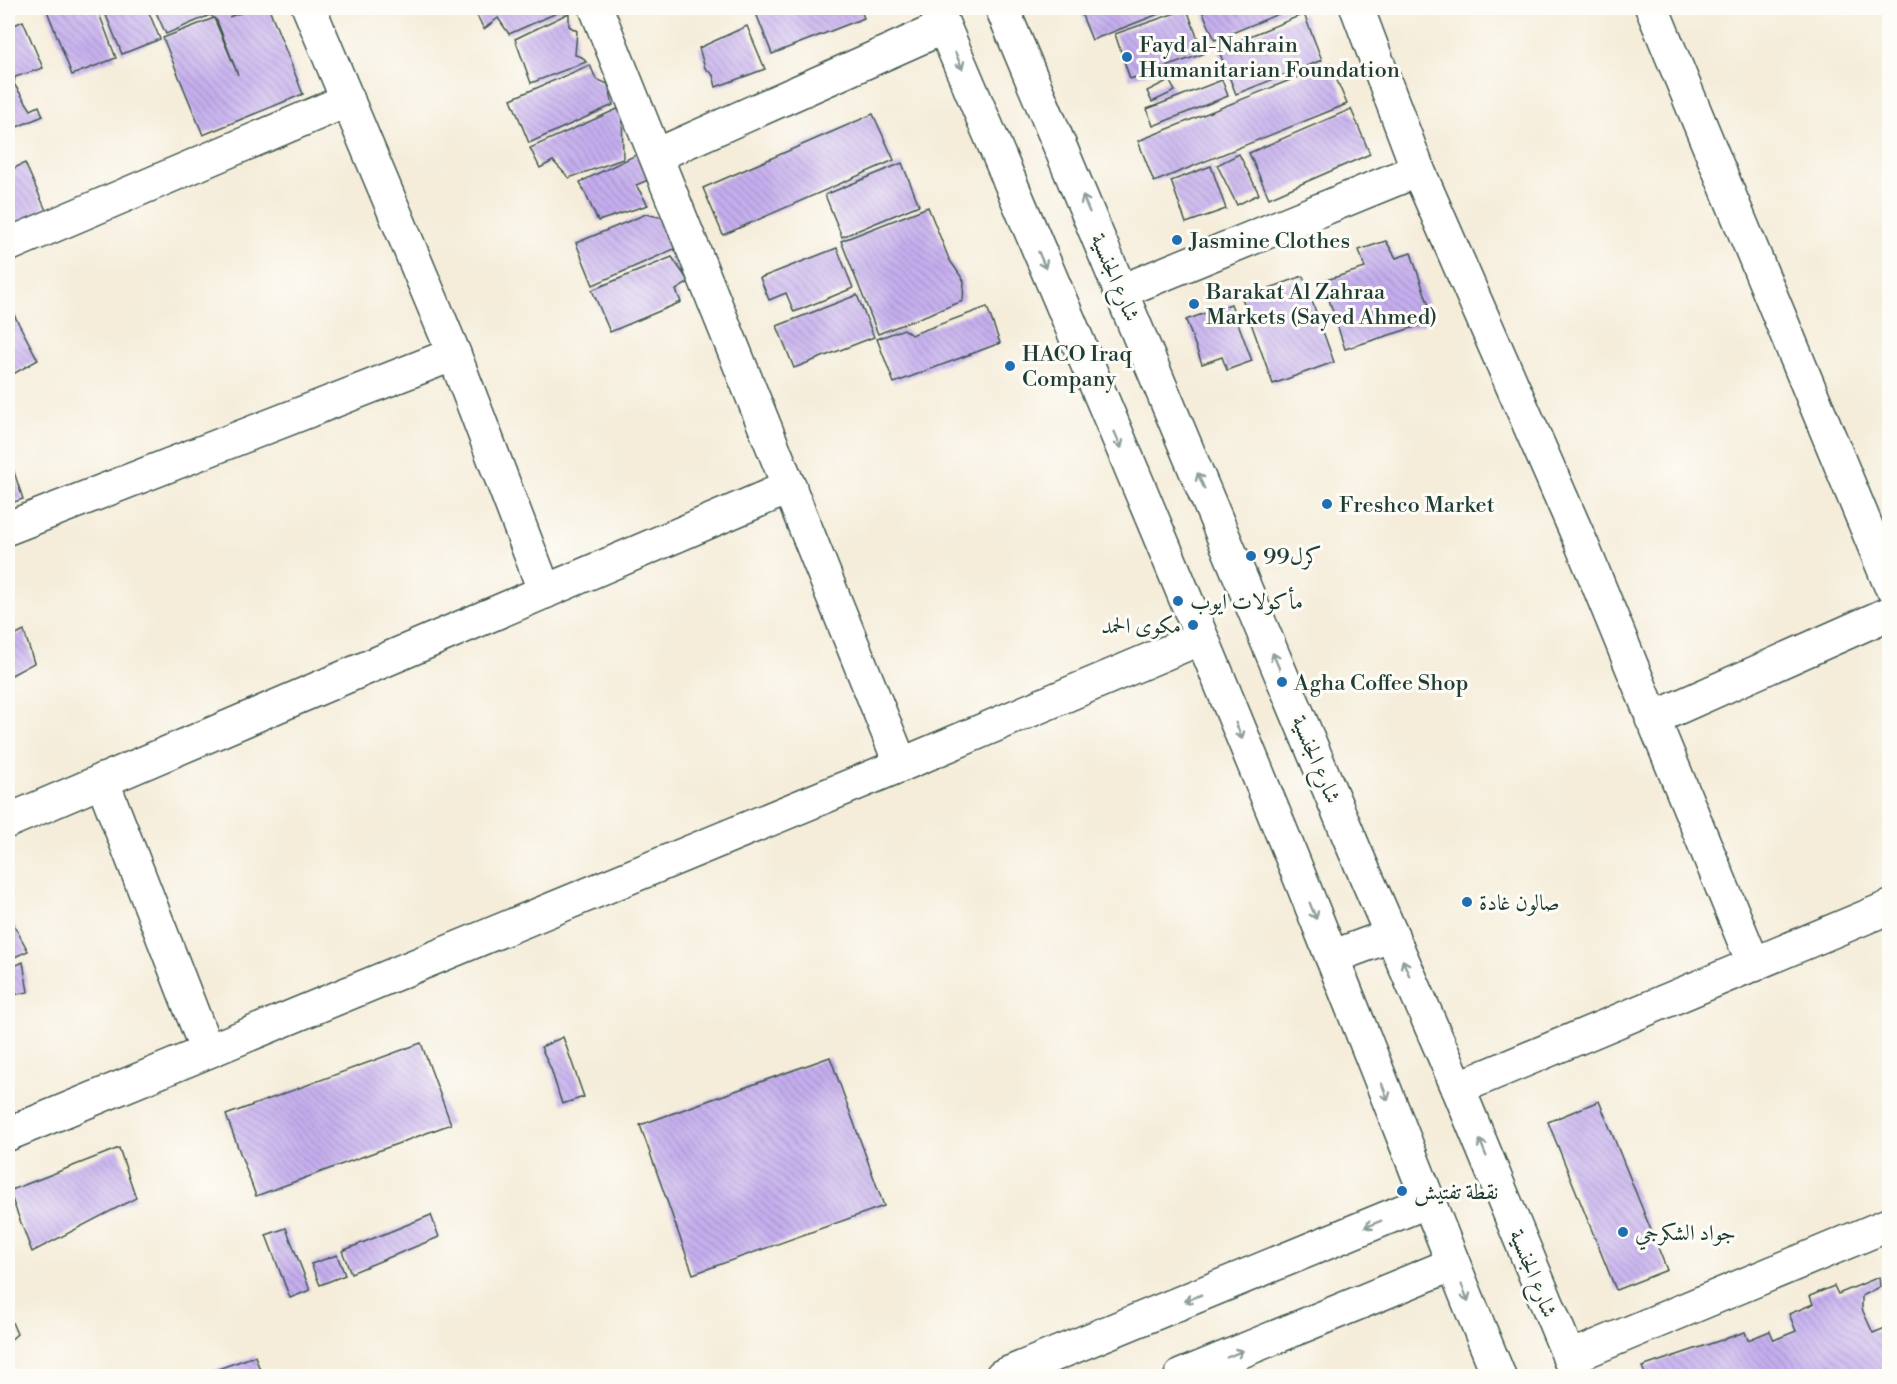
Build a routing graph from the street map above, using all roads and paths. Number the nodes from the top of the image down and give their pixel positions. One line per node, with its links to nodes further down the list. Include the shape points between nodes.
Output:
1 (309, 8): 7 (street)
2 (596, 8): 8 (street)
3 (1002, 8): 11 (street, شارع الجنسية, one-way to 3)
4 (1357, 8): 9 (street)
5 (1652, 8): 15 (street)
6 (940, 17): 8 (street); 18 (street, one-way to 18)
7 (348, 100): 10 (street); 12 (street)
8 (657, 155): 13 (street)
9 (1418, 170): 11 (street); 19 (street, via 1582,545)
10 (8, 245)
11 (1122, 291): 24 (street, شارع الجنسية, one-way to 11)
12 (454, 354): 14 (street); 16 (street)
13 (790, 487): 16 (street); 20 (street)
14 (8, 528)
15 (1890, 584)
16 (545, 591): 21 (street)
17 (1890, 613): 19 (street)
18 (1201, 638): 20 (street); 25 (street, one-way to 25)
19 (1652, 719): 26 (street)
20 (900, 765): 27 (street)
21 (102, 780): 22 (street); 27 (street)
22 (8, 821)
23 (1890, 907): 26 (street)
24 (1392, 935): 25 (street); 28 (street, شارع الجنسية, one-way to 24)
25 (1332, 957): 30 (street, one-way to 30)
26 (1754, 965): 28 (street)
27 (207, 1051): 29 (street)
28 (1458, 1088): 33 (street, شارع الجنسية, one-way to 28)
29 (8, 1134)
30 (1428, 1202): 32 (street); 34 (street, one-way to 34)
31 (1890, 1224): 33 (street)
32 (1453, 1264): 35 (street, one-way to 32); 36 (street, one-way to 36)
33 (1573, 1367)
34 (1002, 1377)
35 (1181, 1377)
36 (1499, 1377)

